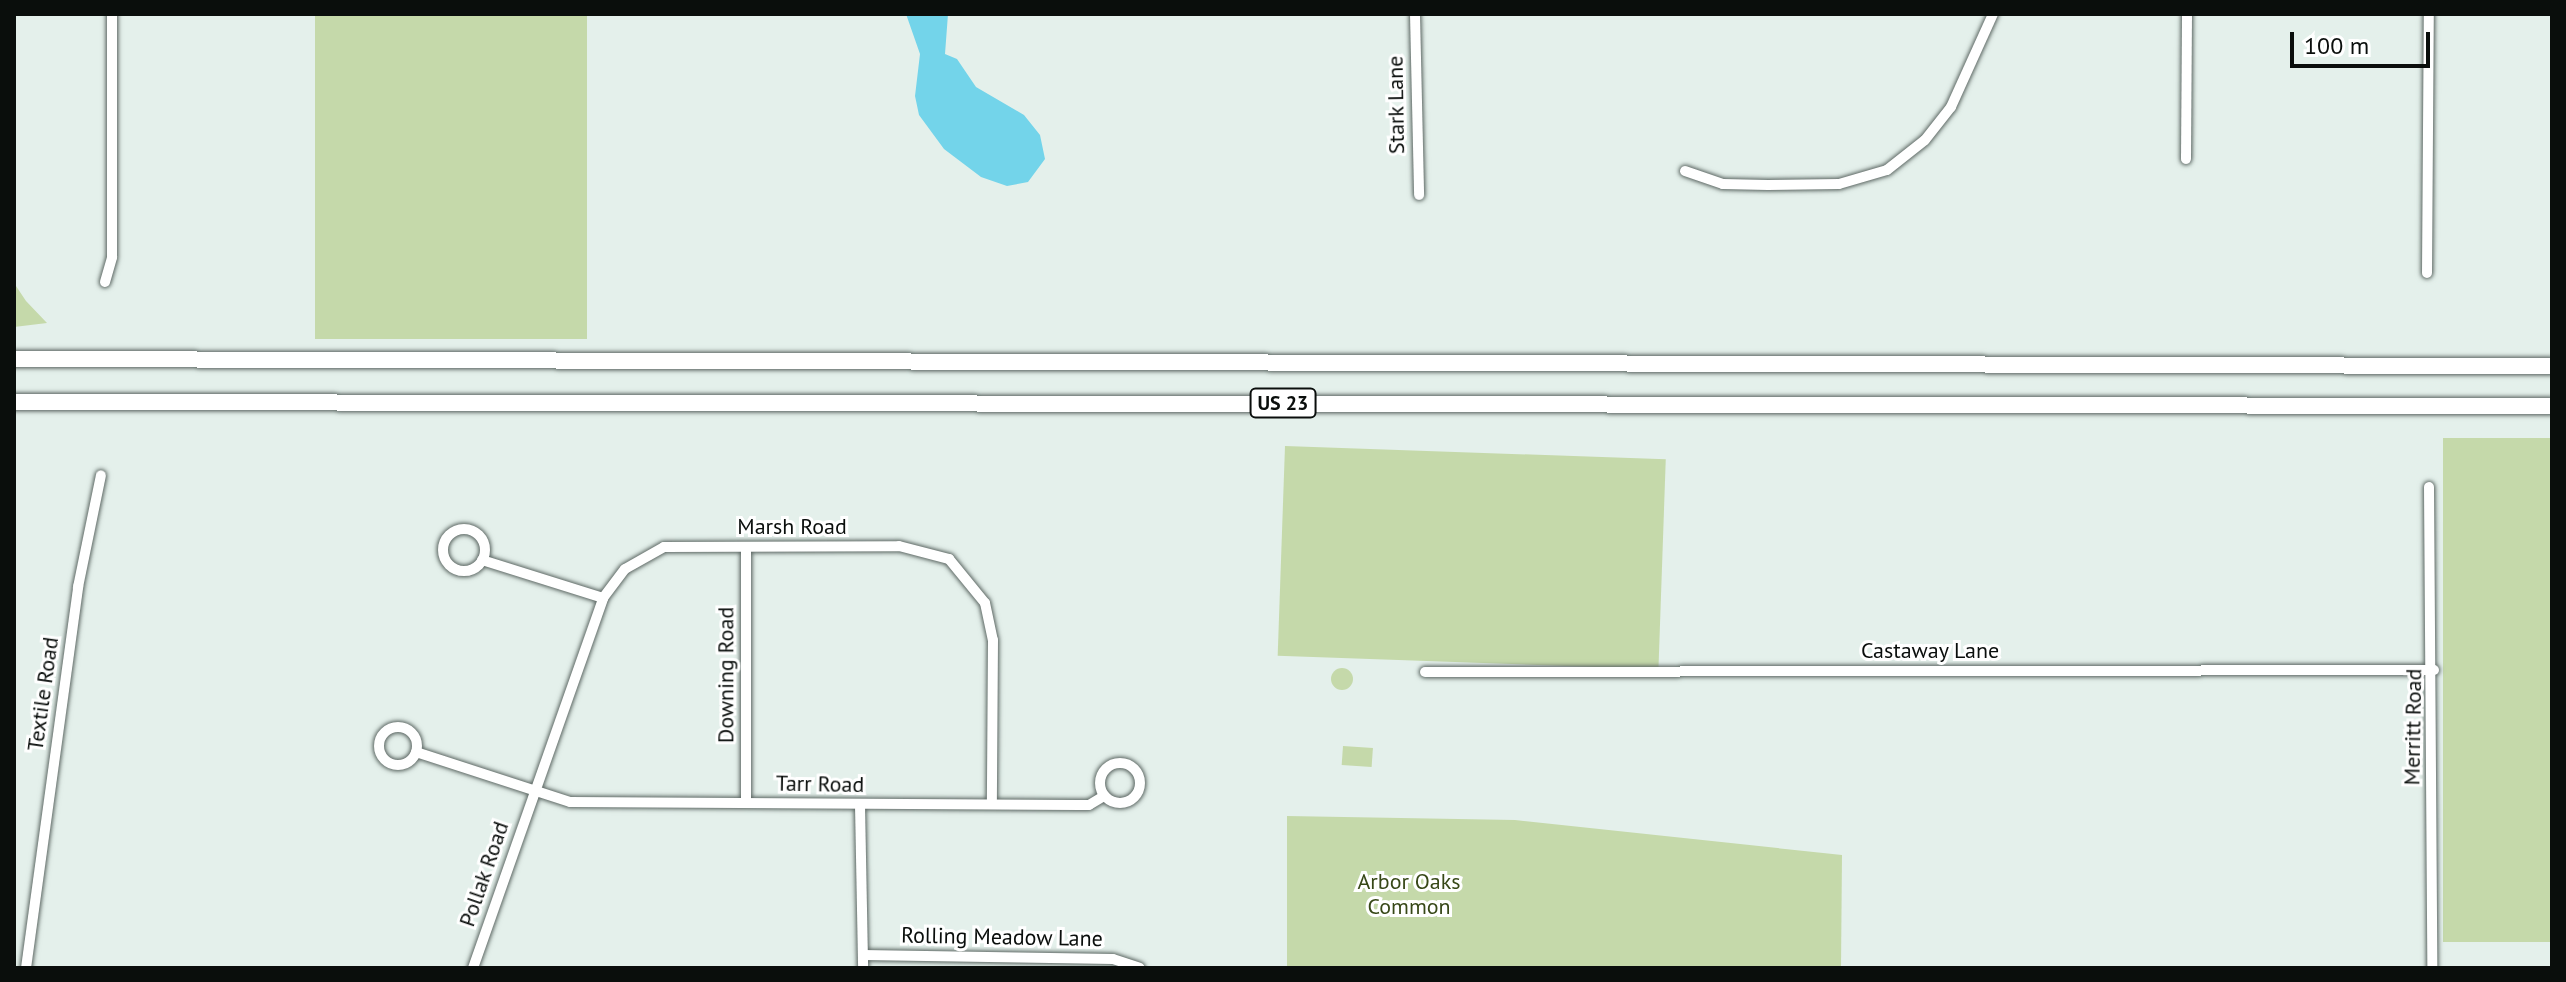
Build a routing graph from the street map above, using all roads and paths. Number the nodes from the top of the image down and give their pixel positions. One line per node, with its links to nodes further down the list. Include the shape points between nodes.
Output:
1 (112, 14): 10 (street, via 112,257)
2 (1415, 14): 8 (street, Stark Lane)
3 (1993, 14): 7 (street, via 1951,107 1925,140 1887,170 1839,184 1768,185 1723,184)
4 (2187, 14): 6 (street)
5 (2429, 14): 9 (street)
6 (2186, 159)
7 (1685, 171)
8 (1419, 195)
9 (2427, 273)
10 (105, 282)
11 (14, 359): 12 (highway, US 23)
12 (2552, 366)
13 (14, 402): 14 (highway, US 23)
14 (94, 402): 15 (highway, US 23); 16 (highway)
15 (2552, 406)
16 (14, 410)
17 (101, 475): 31 (street, Textile Road, via 78,587)
18 (2429, 487): 22 (street, Merritt Road)
19 (746, 547): 21 (street, Marsh Road, via 664,547 625,569); 27 (street, Marsh Road, via 899,546 949,559 969,577 985,603 993,640); 28 (street, Downing Road)
20 (482, 560): 20 (street, via 472,569 458,570 447,563 444,544 452,533 471,531 482,540); 21 (street)
21 (603, 598): 25 (street, Marsh Road)
22 (2434, 670): 23 (street, Castaway Lane); 35 (street, Merritt Road)
23 (1425, 672)
24 (416, 752): 25 (street, Tarr Road)
25 (534, 792): 28 (street, Tarr Road, via 596,803); 32 (street, Pollak Road)
26 (1104, 796): 26 (street, via 1100,777 1107,767 1126,764 1137,772 1140,786 1134,798 1115,803); 27 (street, Tarr Road, via 1089,805)
27 (992, 802): 29 (street, Tarr Road)
28 (746, 803): 29 (street, Tarr Road)
29 (860, 805): 30 (street)
30 (863, 955): 33 (street); 34 (street, Rolling Meadow Lane, via 1113,959)
31 (26, 968)
32 (473, 968)
33 (863, 968)
34 (1140, 968)
35 (2432, 968)

